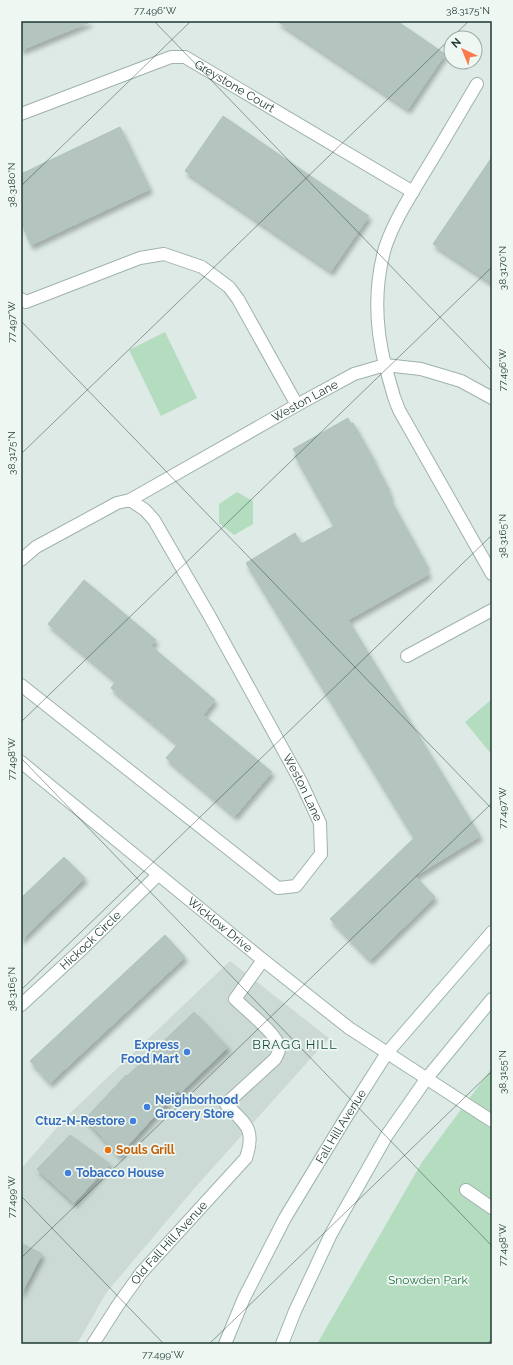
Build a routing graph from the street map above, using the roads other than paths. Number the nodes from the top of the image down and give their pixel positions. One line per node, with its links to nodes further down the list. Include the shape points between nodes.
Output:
1 (477, 84): 3 (street)
2 (21, 114): 3 (street, Greystone Court, via 171,57 185,57)
3 (413, 192): 5 (street, via 396,222 386,247 379,277 376,313 379,344)
4 (21, 299): 7 (street, via 26,302 140,258 164,254 202,267 229,287 238,299)
5 (385, 365): 6 (street, Weston Lane, via 421,369 461,381); 7 (street, Weston Lane, via 354,374); 10 (street, via 399,410)
6 (492, 398)
7 (297, 405): 8 (street, Weston Lane)
8 (130, 500): 9 (street, Weston Lane, via 117,503 36,547); 13 (street, Weston Lane, via 154,520 301,782 320,823 321,854 296,886 278,888)
9 (21, 560)
10 (492, 574)
11 (492, 610): 12 (street)
12 (407, 656)
13 (21, 685)
14 (21, 762): 15 (street, Wicklow Drive)
15 (158, 875): 17 (street, Wicklow Drive); 19 (street, Hickock Circle)
16 (492, 932): 20 (street, Fall Hill Avenue)
17 (263, 960): 20 (street, Wicklow Drive, via 349,1028); 25 (street, Old Fall Hill Avenue, via 235,999 273,1035 279,1047 275,1058 226,1104 248,1128 251,1138 246,1158 141,1273)
18 (492, 999): 21 (street)
19 (21, 1005)
20 (387, 1053): 21 (street, Wicklow Drive); 26 (street, Fall Hill Avenue, via 285,1218 244,1298)
21 (427, 1078): 22 (street); 27 (street, via 387,1134 331,1234)
22 (492, 1121)
23 (466, 1190): 24 (street)
24 (492, 1208)
25 (93, 1344)
26 (225, 1344)
27 (282, 1344)

